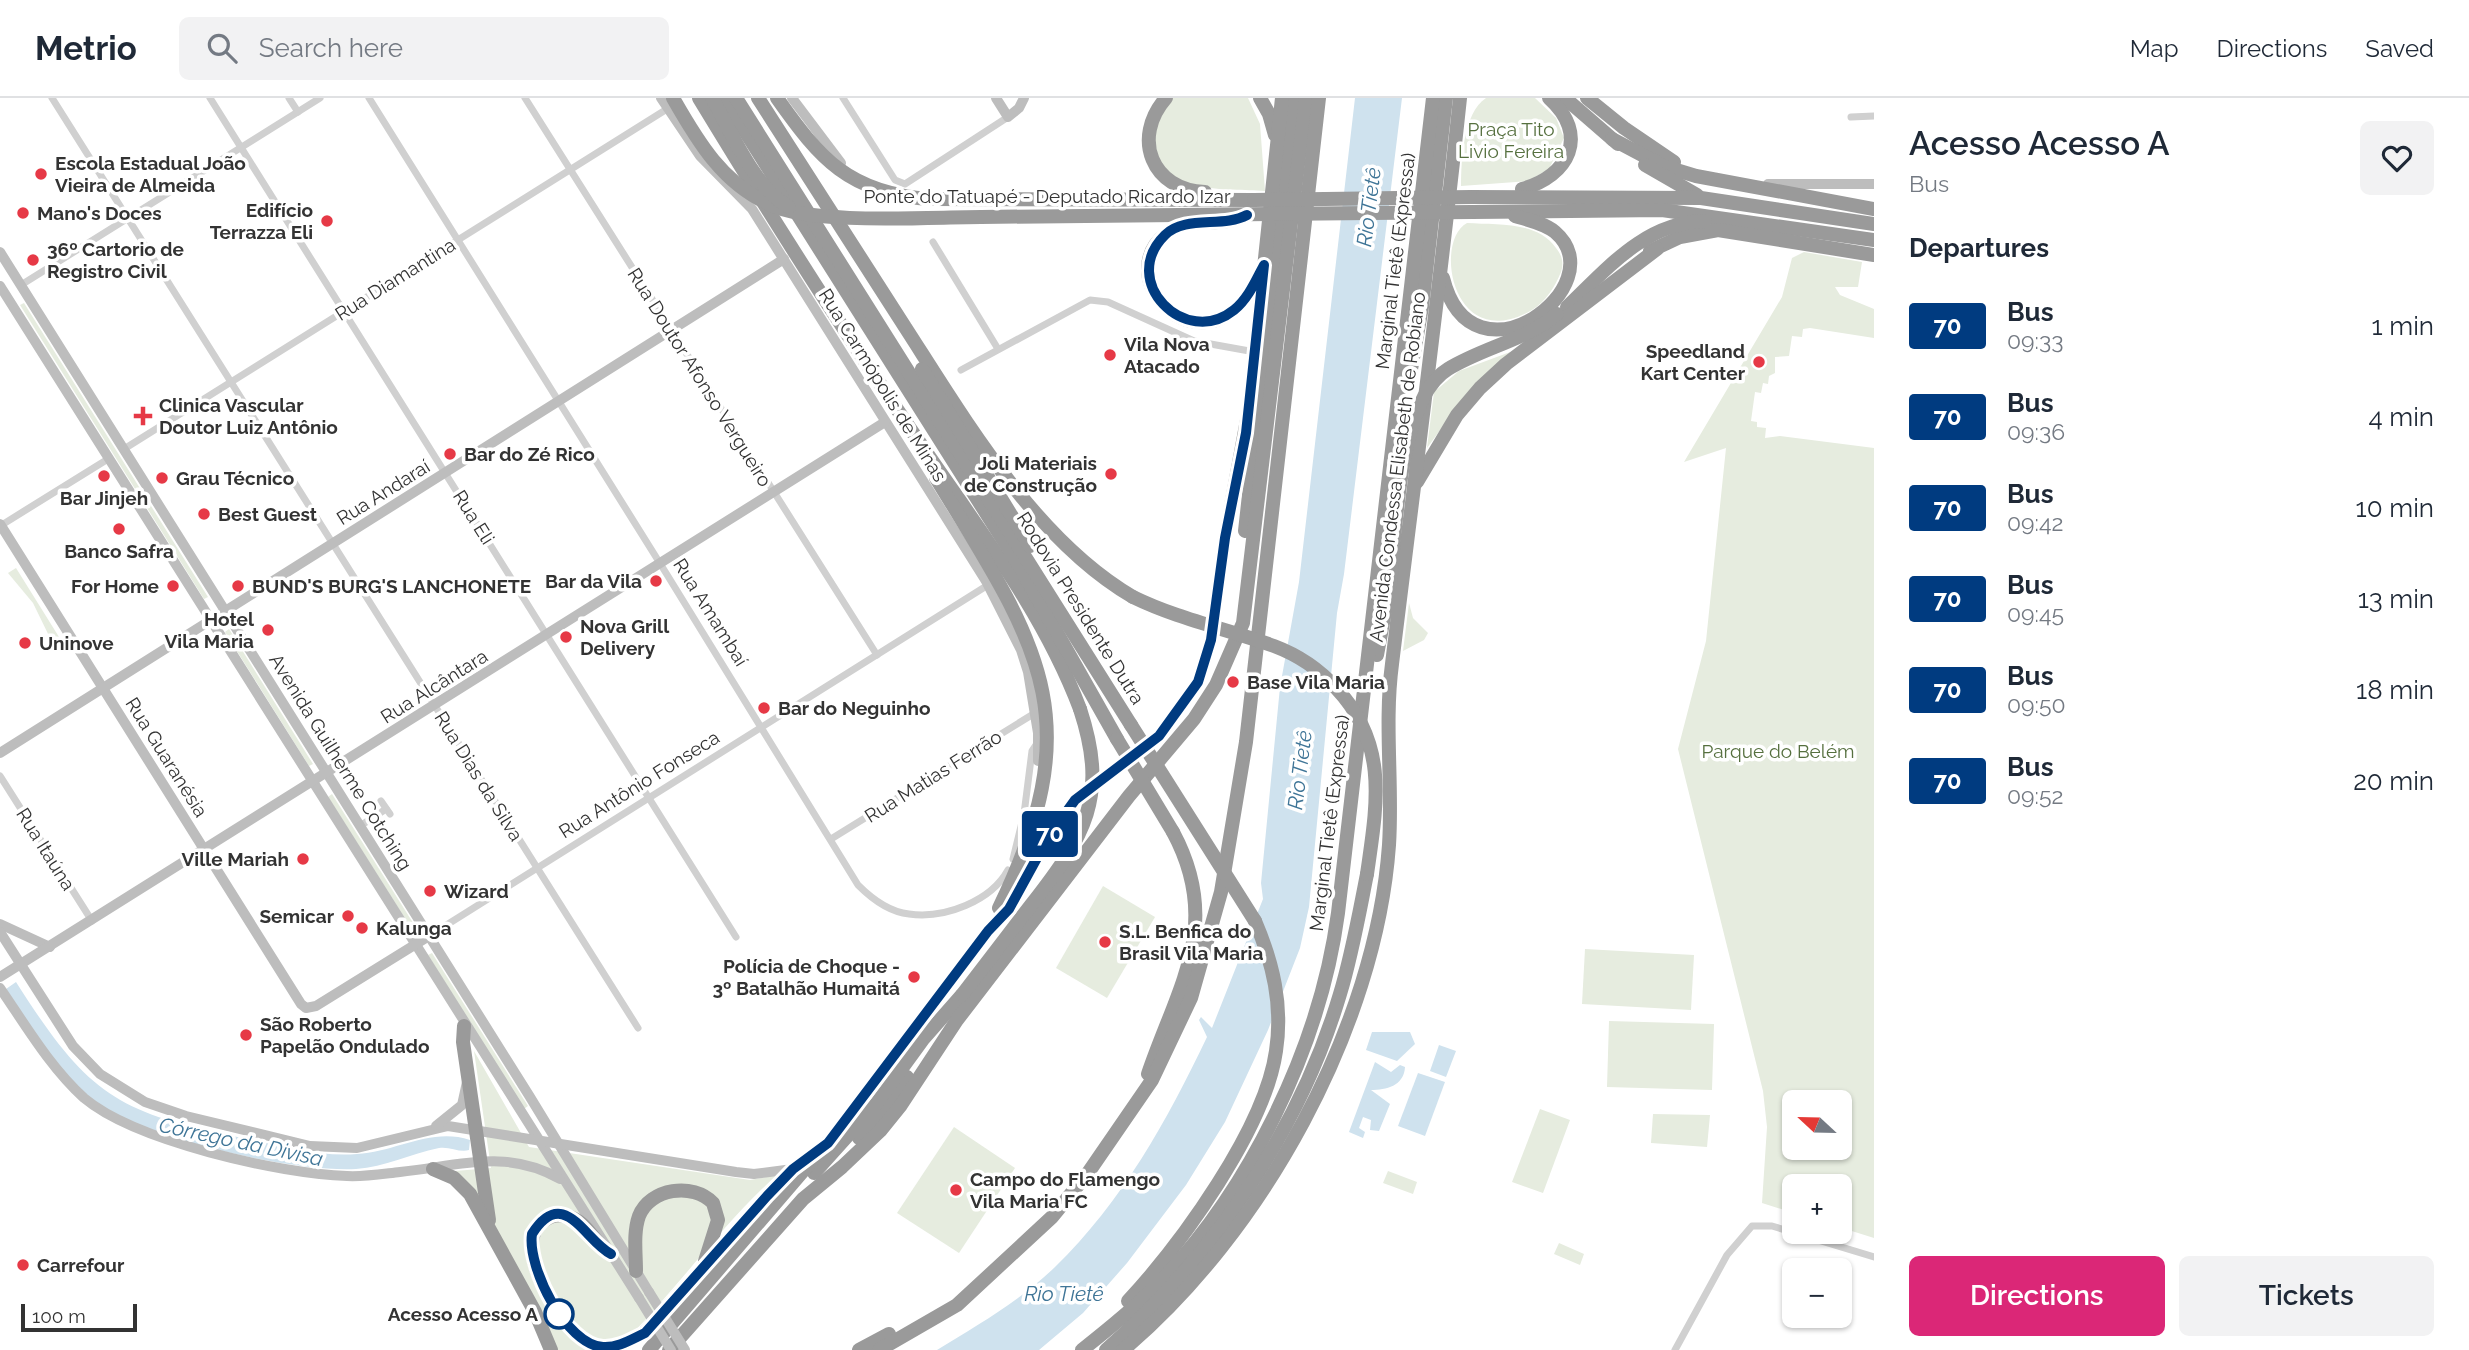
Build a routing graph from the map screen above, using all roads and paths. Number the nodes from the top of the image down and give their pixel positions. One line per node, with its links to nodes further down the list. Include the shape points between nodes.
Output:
1 (52, 98): 53 (street, Rua Dias da Silva)
2 (210, 98): 38 (street, Rua Eli)
3 (289, 98): 32 (street)
4 (320, 98): 32 (street)
5 (369, 98): 57 (street, Rua Amambaí)
6 (525, 98): 40 (street, Rua Doutor Afonso Vergueiro)
7 (661, 98): 31 (main road, Rua Carmópolis de Minas)
8 (699, 98): 80 (highway)
9 (712, 98): 51 (highway, bridge, via 758,178 776,198)
10 (724, 98): 132 (highway, Rodovia Presidente Dutra, bridge, via 1017,562 1173,832 1191,874 1196,929)
11 (736, 98): 95 (highway, Rodovia Presidente Dutra)
12 (758, 98): 46 (highway, Rodovia Presidente Dutra)
13 (777, 98): 42 (highway, Ponte do Tatuapé - Deputado Ricardo Izar, via 820,156)
14 (792, 98): 42 (main road, via 818,136)
15 (843, 98): 34 (street, via 900,184 911,183)
16 (996, 98): 34 (main road)
17 (1024, 98): 34 (main road)
18 (1166, 98): 48 (highway, via 1149,131 1148,143 1157,168 1179,187 1236,193)
19 (1260, 98): 39 (highway)
20 (1282, 98): 39 (highway)
21 (1293, 98): 77 (highway)
22 (1306, 98): 93 (highway)
23 (1319, 98): 132 (highway, via 1252,688 1221,892 1191,998)
24 (1433, 98): 79 (highway, Marginal Tietê (Expressa))
25 (1446, 98): 79 (highway, via 1422,307)
26 (1460, 98): 36 (highway, Avenida Condessa Elisabeth de Robiano)
27 (1472, 98): 36 (highway)
28 (1549, 98): 45 (highway, via 1566,118 1571,133 1565,161 1541,184)
29 (1565, 98): 37 (highway)
30 (1587, 98): 41 (highway, via 1641,141)
31 (670, 103): 40 (street, Rua Diamantina); 51 (highway, Ponte do Tatuapé - Deputado Ricardo Izar, bridge, via 722,172 754,197); 64 (main road, Rua Carmópolis de Minas, via 700,156 751,209)
32 (298, 112): 38 (street)
33 (1874, 116): 35 (street)
34 (1008, 117)
35 (1851, 117)
36 (1456, 133): 66 (highway, Avenida Condessa Elisabeth de Robiano)
37 (1608, 135): 41 (highway, via 1663,166); 47 (highway, via 1658,174)
38 (242, 148): 53 (street); 70 (street, Rua Eli)
39 (1278, 152): 65 (highway)
40 (570, 169): 57 (street, Rua Diamantina); 71 (street, Rua Doutor Afonso Vergueiro)
41 (1696, 176): 43 (highway)
42 (860, 182): 48 (highway, Ponte do Tatuapé - Deputado Ricardo Izar, via 890,194 929,198)
43 (1747, 184): 44 (main road); 49 (highway)
44 (1874, 184)
45 (1504, 194): 47 (highway); 48 (highway, Ponte do Tatuapé - Deputado Ricardo Izar, bridge)
46 (820, 196): 95 (highway, via 865,279 1007,505); 115 (highway, Rodovia Presidente Dutra, bridge, via 1017,490 1071,551 1133,597 1289,653 1323,674 1346,699 1368,733 1376,774)
47 (1701, 198): 55 (highway)
48 (1250, 200)
49 (1874, 209)
50 (1504, 212): 52 (highway, Ponte do Tatuapé - Deputado Ricardo Izar, bridge); 54 (highway, Ponte do Tatuapé - Deputado Ricardo Izar, via 1662,210); 66 (highway, via 1555,232 1567,247 1571,272 1552,304 1517,326 1475,325 1454,308)
51 (799, 213): 52 (highway, Ponte do Tatuapé - Deputado Ricardo Izar, bridge)
52 (1247, 215): 65 (highway, via 1235,221 1180,226 1165,234 1150,260 1152,289 1168,311 1188,320 1209,322 1244,300)
53 (128, 219): 67 (street); 75 (street, Rua Dias da Silva)
54 (1741, 220): 56 (highway); 69 (highway, via 1679,224 1648,235)
55 (1870, 222)
56 (1855, 237): 58 (highway); 61 (highway)
57 (456, 240): 70 (street, Rua Diamantina); 76 (street, Rua Amambaí)
58 (1874, 240)
59 (933, 242): 72 (street)
60 (1657, 249): 63 (highway, via 1718,230); 69 (highway); 84 (highway, via 1480,388 1457,415)
61 (1874, 249)
62 (0, 252): 67 (main road, Avenida Guilherme Cotching)
63 (1874, 255)
64 (784, 259): 71 (main road, Rua Andaraí); 78 (main road, Rua Carmópolis de Minas)
65 (1264, 265): 73 (highway)
66 (1441, 268): 84 (highway, Avenida Condessa Elisabeth de Robiano)
67 (21, 285): 68 (main road); 81 (main road, Avenida Guilherme Cotching)
68 (2, 293): 82 (main road, Avenida Guilherme Cotching)
69 (1562, 310): 97 (highway, bridge, via 1529,335 1446,370 1423,394 1410,428 1390,585 1374,670)
70 (344, 311): 75 (street, Rua Diamantina); 83 (street, Rua Eli)
71 (671, 331): 76 (main road, Rua Andaraí); 85 (street, Rua Doutor Afonso Vergueiro)
72 (998, 349): 73 (street, via 1081,303 1098,300 1194,341); 74 (street)
73 (1255, 352): 89 (highway, via 1246,433)
74 (961, 370)
75 (231, 382): 81 (street, Rua Diamantina); 87 (street, Rua Dias da Silva)
76 (559, 402): 83 (main road, Rua Andaraí); 88 (street, Rua Amambaí)
77 (1258, 410): 89 (highway); 93 (highway)
78 (885, 422): 85 (main road, Rua Alcântara); 90 (main road, Rua Carmópolis de Minas)
79 (1395, 430): 97 (highway, Marginal Tietê (Expressa))
80 (923, 448): 111 (highway, via 929,466 999,584 1038,666 1048,745 1043,790); 127 (highway, bridge, via 961,499 1047,639 1080,709 1093,762 1090,805 1080,835 1058,871)
81 (124, 449): 91 (main road, Avenida Guilherme Cotching)
82 (108, 459): 86 (street); 92 (main road, Avenida Guilherme Cotching)
83 (446, 473): 87 (main road, Rua Andaraí); 94 (street, Rua Eli)
84 (1413, 490): 133 (highway, Avenida Condessa Elisabeth de Robiano, via 1390,685 1389,846 1380,908 1356,1007)
85 (774, 493): 88 (main road, Rua Alcântara); 96 (street, Rua Doutor Afonso Vergueiro)
86 (0, 525): 98 (main road, Rua Guaranésia)
87 (333, 544): 91 (main road, Rua Andaraí); 99 (street, Rua Dias da Silva)
88 (661, 564): 94 (main road, Rua Alcântara); 101 (street, Rua Amambaí)
89 (1219, 580): 118 (highway, via 1211,640 1190,696 1159,736 1075,800 1049,836 1009,909)
90 (988, 585): 96 (street, Rua Antônio Fonseca); 100 (main road, Rua Carmópolis de Minas, via 1021,650)
91 (225, 611): 92 (main road, Rua Andaraí); 104 (main road, Avenida Guilherme Cotching)
92 (210, 621): 98 (main road, Rua Andaraí); 106 (main road, Avenida Guilherme Cotching)
93 (1239, 622): 144 (highway, via 1226,664 1194,719 957,1020 880,1131)
94 (548, 635): 99 (main road, Rua Alcântara); 107 (street, Rua Eli)
95 (1081, 643): 153 (highway, Rodovia Presidente Dutra, bridge, via 1255,921 1277,989 1276,1052 1257,1109 1220,1177 1158,1266)
96 (877, 655): 101 (street, Rua Antônio Fonseca)
97 (1365, 685): 114 (highway, Marginal Tietê (Expressa))
98 (103, 689): 103 (main road, Rua Andaraí); 112 (main road, Rua Guaranésia)
99 (435, 706): 104 (main road, Rua Alcântara); 113 (street, Rua Dias da Silva)
100 (1035, 713): 102 (main road, Rua Amambaí); 110 (street, Rua Matias Ferrão)
101 (762, 727): 107 (street, Rua Antônio Fonseca); 110 (street, Rua Amambaí)
102 (1039, 741): 110 (street, Rua Amambaí, via 1032,751 1024,814 1010,868 994,890 974,902 925,915 888,908 858,886); 111 (main road, Rua Amambaí)
103 (0, 753)
104 (327, 774): 106 (main road, Rua Alcântara); 109 (main road, Avenida Guilherme Cotching)
105 (0, 776): 116 (street, Rua Itaúna)
106 (312, 783): 112 (main road, Rua Alcântara); 122 (main road, Avenida Guilherme Cotching)
107 (649, 798): 113 (street, Rua Antônio Fonseca); 121 (street, Rua Eli)
108 (381, 802): 109 (street, via 388,811)
109 (360, 826): 120 (main road, Avenida Guilherme Cotching)
110 (831, 839)
111 (1027, 846): 118 (highway)
112 (204, 851): 116 (main road, Rua Alcântara); 128 (main road, Rua Guaranésia)
113 (537, 869): 120 (street, Rua Antônio Fonseca); 130 (street, Rua Dias da Silva)
114 (1338, 913): 136 (highway, via 1342,931 1326,1005); 153 (highway, Marginal Tietê (Expressa), via 1326,979 1310,1030 1284,1096 1253,1154 1184,1255)
115 (1359, 916): 133 (highway, via 1362,933 1356,962); 136 (highway, via 1334,1011)
116 (92, 921): 123 (main road, Rua Alcântara)
117 (0, 924): 123 (main road)
118 (988, 931): 138 (highway)
119 (0, 932): 124 (main road)
120 (429, 936): 122 (main road, Rua Antônio Fonseca); 139 (main road, Avenida Guilherme Cotching)
121 (736, 937)
122 (414, 946): 128 (main road, Rua Antônio Fonseca); 129 (main road, Avenida Guilherme Cotching)
123 (50, 947): 124 (main road, Rua Alcântara)
124 (19, 966): 125 (main road, Rua Alcântara); 134 (main road, via 73,1046 100,1074 145,1102 186,1116 326,1147 384,1143)
125 (0, 977)
126 (0, 988): 141 (main road, via 65,1079 106,1114 147,1133 315,1174)
127 (958, 998): 144 (highway, via 884,1111); 148 (highway, via 841,1145)
128 (306, 1008)
129 (464, 1026): 131 (highway); 137 (main road, Avenida Guilherme Cotching)
130 (638, 1028)
131 (468, 1080): 134 (main road, via 462,1105); 135 (highway)
132 (1144, 1093): 151 (highway, via 1052,1217)
133 (1307, 1112): 164 (highway, Avenida Condessa Elisabeth de Robiano, via 1228,1238)
134 (435, 1127): 135 (main road)
135 (475, 1129): 137 (main road); 140 (highway)
136 (1283, 1129): 163 (highway, via 1248,1187 1184,1273)
137 (537, 1141): 139 (main road); 143 (main road, Avenida Guilherme Cotching)
138 (828, 1143): 142 (highway); 148 (highway)
139 (560, 1145): 142 (main road, via 736,1172); 149 (main road, Avenida Guilherme Cotching)
140 (480, 1163): 141 (main road); 143 (main road, via 526,1163); 145 (highway)
141 (433, 1169): 145 (highway, via 465,1187)
142 (793, 1169): 150 (highway)
143 (563, 1181): 146 (main road, Avenida Guilherme Cotching)
144 (803, 1199): 158 (highway)
145 (490, 1228): 155 (highway)
146 (611, 1254): 152 (main road, Avenida Guilherme Cotching); 154 (highway, via 600,1248 580,1223 564,1215 544,1220 532,1234 532,1258 572,1332 594,1346 608,1348)
147 (1874, 1257): 165 (street, via 1773,1226 1752,1226 1727,1255)
148 (729, 1259): 157 (highway)
149 (636, 1271): 150 (highway, via 635,1236 641,1211 651,1199 680,1190 705,1195 716,1209 715,1232); 152 (main road, Avenida Guilherme Cotching)
150 (702, 1271): 154 (highway)
151 (968, 1293): 160 (highway); 161 (highway, via 946,1313)
152 (644, 1295): 158 (main road, bridge); 159 (main road, bridge)
153 (1104, 1332): 162 (highway, Marginal Tietê (Expressa))
154 (645, 1333): 156 (highway)
155 (551, 1350)
156 (630, 1350)
157 (649, 1350)
158 (670, 1350)
159 (685, 1350)
160 (859, 1350)
161 (879, 1350)
162 (1082, 1350)
163 (1106, 1350)
164 (1123, 1350)
165 (1675, 1350)

